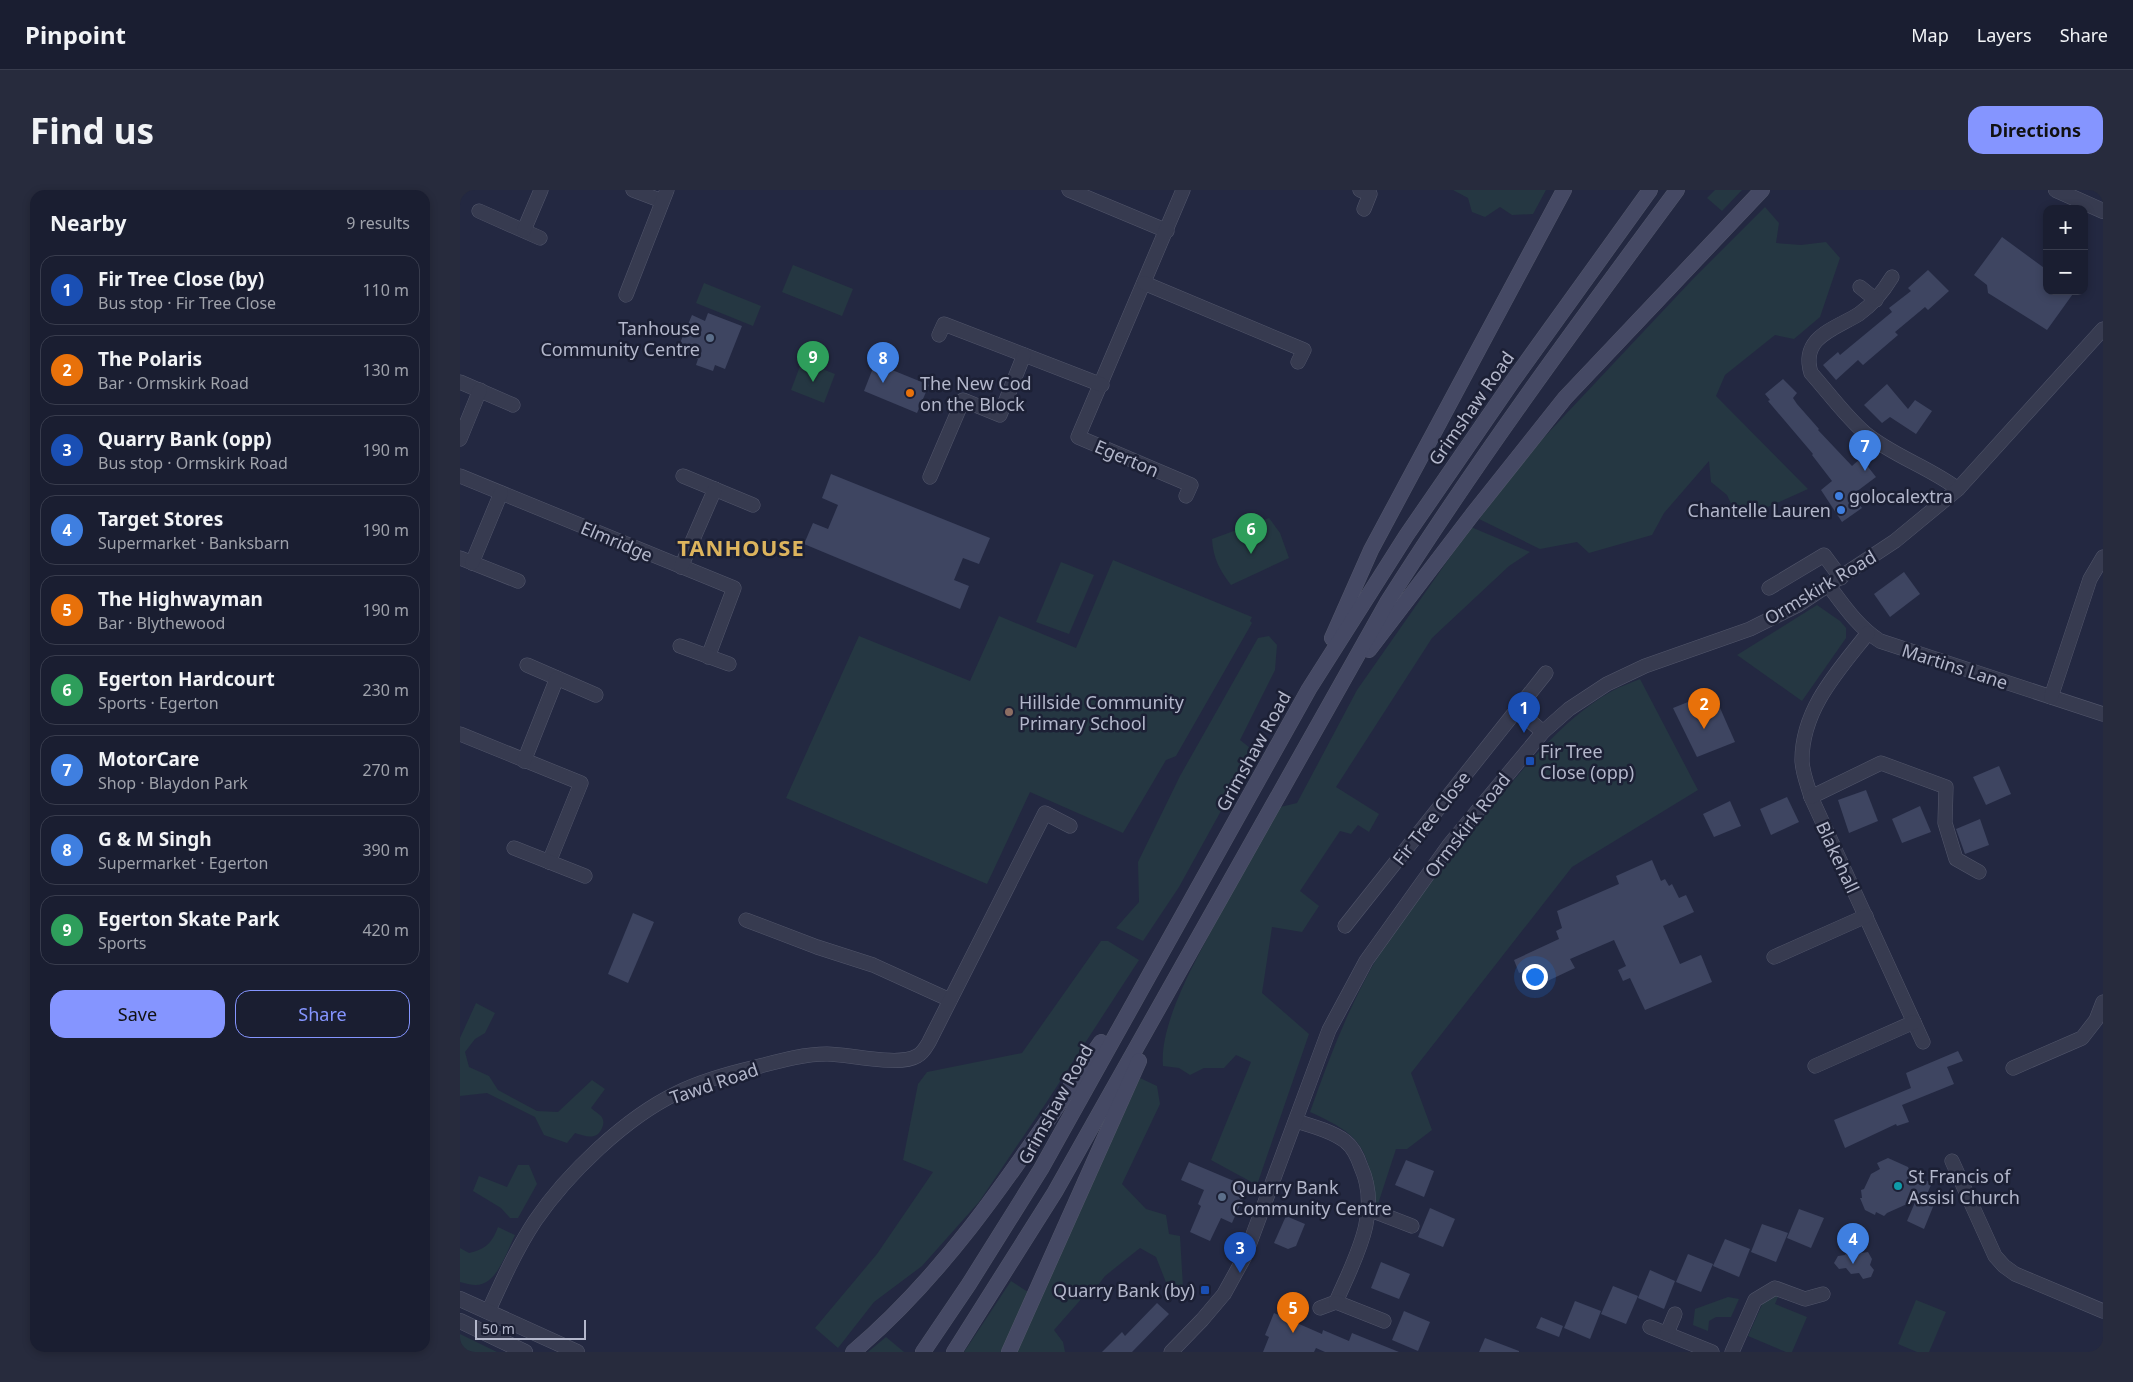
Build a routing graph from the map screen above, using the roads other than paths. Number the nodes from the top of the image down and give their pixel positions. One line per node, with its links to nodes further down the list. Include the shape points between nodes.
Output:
1 (541, 190): 15 (street)
2 (633, 190): 11 (street)
3 (1069, 190): 16 (street)
4 (1183, 190): 16 (street, Egerton)
5 (1360, 190): 12 (street, via 1370,194)
6 (1564, 190): 53 (main road, via 1372,550)
7 (1650, 190): 53 (main road, Grimshaw Road, via 1406,536)
8 (1677, 190): 56 (main road, via 1490,445 1388,601)
9 (1762, 190): 56 (main road, via 1565,398)
10 (2056, 190): 14 (street)
11 (664, 196): 21 (street)
12 (1364, 210)
13 (480, 211): 15 (street)
14 (2103, 211)
15 (524, 230): 17 (street)
16 (1166, 230): 19 (street, Egerton)
17 (540, 238)
18 (1892, 277): 22 (street)
19 (1144, 283): 26 (street, via 1304,350); 28 (street, Egerton)
20 (1860, 287): 22 (street)
21 (626, 295)
22 (1876, 300): 35 (street, via 1814,342 1809,352 1811,373 1865,433 1940,475)
23 (2103, 329): 35 (street, Ormskirk Road)
24 (939, 335): 25 (street, via 944,324)
25 (1024, 355): 28 (street); 34 (street, via 1000,415 963,400)
26 (1298, 362)
27 (460, 382): 29 (street)
28 (1102, 385): 38 (street, Egerton, via 1078,438 1191,485)
29 (480, 390): 30 (street); 31 (street)
30 (514, 405)
31 (460, 439)
32 (460, 476): 37 (street, Elmridge)
33 (684, 476): 36 (street)
34 (930, 478)
35 (1958, 489): 44 (street, Ormskirk Road, via 1895,541)
36 (715, 490): 39 (street); 42 (street)
37 (501, 493): 41 (street); 42 (street, Elmridge)
38 (1186, 496)
39 (753, 505)
40 (2103, 557): 55 (street, via 2090,579)
41 (466, 560): 43 (street)
42 (681, 568): 48 (street, Elmridge, via 734,588)
43 (518, 581)
44 (1835, 582): 45 (street, Martins Lane, via 1824,555); 46 (street, Martins Lane); 59 (street, Ormskirk Road, via 1798,605 1750,628 1646,666 1607,684 1569,709)
45 (1769, 588)
46 (1868, 633): 55 (street, Martins Lane, via 1880,641); 62 (street, Blakehall, via 1824,689 1806,729 1802,761)
47 (680, 646): 48 (street)
48 (708, 656): 49 (street)
49 (729, 664)
50 (527, 665): 52 (street)
51 (1546, 673): 57 (street, Fir Tree Close)
52 (557, 678): 54 (street); 61 (street)
53 (1308, 689): 72 (main road, Grimshaw Road)
54 (596, 695)
55 (2051, 697): 58 (street, Martins Lane)
56 (1329, 703): 73 (main road)
57 (1516, 709): 59 (street); 70 (street, Fir Tree Close)
58 (2103, 714)
59 (1543, 732): 80 (street, Ormskirk Road, via 1449,845 1366,961 1329,1030)
60 (460, 734): 61 (street)
61 (524, 760): 65 (street, via 581,783)
62 (1811, 797): 66 (street, via 1881,763 1946,787 1945,823 1956,859); 68 (street, Blakehall)
63 (1070, 826): 74 (street, Tawd Road, via 1045,813)
64 (514, 848): 65 (street)
65 (549, 862): 67 (street)
66 (1979, 872)
67 (585, 876)
68 (1866, 916): 71 (street); 76 (street, Blakehall)
69 (746, 920): 74 (street, via 874,965)
70 (1345, 926)
71 (1774, 957)
72 (1152, 968): 97 (main road, via 963,1239 918,1291); 98 (main road, Grimshaw Road, via 1041,1169)
73 (1176, 980): 99 (main road, via 1055,1192); 100 (main road)
74 (950, 1000): 89 (street, Tawd Road, via 927,1046 916,1057 892,1060 827,1054 808,1056 712,1080 655,1104 588,1159 558,1191 514,1257)
75 (2103, 1002): 79 (street, via 2096,1020 2082,1038)
76 (1914, 1022): 77 (street, Blakehall); 78 (street)
77 (1923, 1042)
78 (1815, 1066)
79 (2013, 1068)
80 (1296, 1121): 82 (street, via 1332,1133 1346,1142 1364,1173); 101 (street, Ormskirk Road, via 1245,1256 1224,1294)
81 (1952, 1161): 88 (street, via 1995,1256 2004,1266 2015,1274)
82 (1368, 1209): 83 (street); 86 (street, via 1364,1237)
83 (1412, 1226)
84 (1822, 1294): 103 (street, via 1805,1299 1775,1288 1755,1300)
85 (460, 1299): 89 (street)
86 (1336, 1302): 87 (street); 92 (street)
87 (1320, 1308)
88 (2103, 1311)
89 (488, 1312): 96 (street)
90 (1675, 1314): 94 (street)
91 (460, 1321): 95 (street)
92 (1384, 1321)
93 (1650, 1326): 94 (street)
94 (1667, 1333): 102 (street)
95 (525, 1352)
96 (577, 1352)
97 (853, 1352)
98 (923, 1352)
99 (954, 1352)
100 (1009, 1352)
101 (1171, 1352)
102 (1712, 1352)
103 (1732, 1352)

